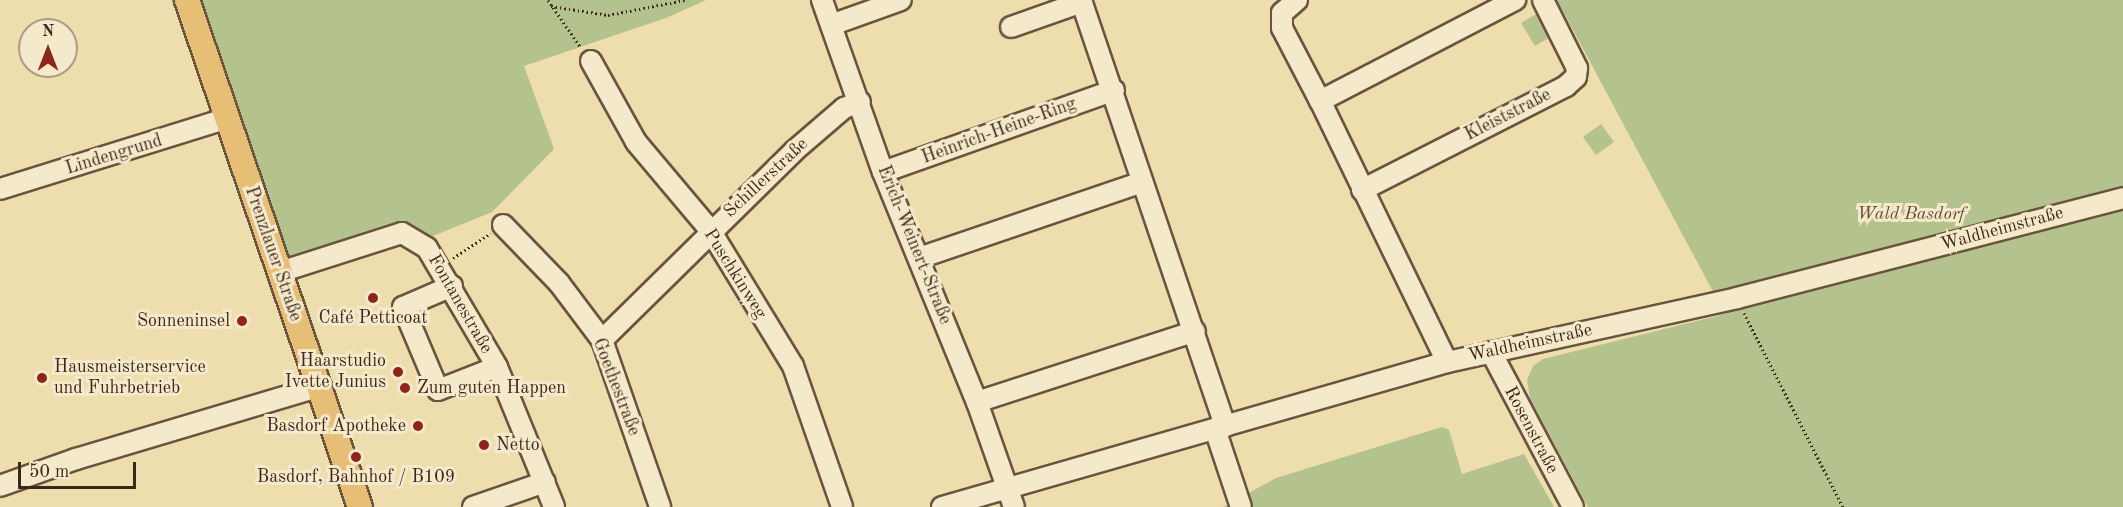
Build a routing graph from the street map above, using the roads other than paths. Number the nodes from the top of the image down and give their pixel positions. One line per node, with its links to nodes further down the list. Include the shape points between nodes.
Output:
1 (187, 0): 14 (main road, Prenzlauer Straße)
2 (822, 0): 8 (street, Erich-Weinert-Straße)
3 (901, 0): 8 (street)
4 (1297, 0): 12 (street, via 1282,12 1282,28)
5 (1515, 0): 12 (street)
6 (1543, 0): 18 (street, Kleiststraße, via 1577,68 1576,77 1566,86)
7 (1081, 1): 9 (street); 11 (street)
8 (831, 25): 13 (street, Erich-Weinert-Straße)
9 (1011, 27)
10 (591, 61): 21 (street, Puschkinweg, via 636,142)
11 (1114, 90): 15 (street, Heinrich-Heine-Ring); 16 (street)
12 (1320, 101): 18 (street)
13 (860, 102): 15 (street, Erich-Weinert-Straße); 21 (street, Schillerstraße, via 844,108)
14 (228, 118): 17 (street, Lindengrund); 23 (main road, Prenzlauer Straße)
15 (884, 172): 22 (street, Erich-Weinert-Straße)
16 (1142, 182): 22 (street); 25 (street)
17 (0, 189)
18 (1362, 190): 28 (street)
19 (2123, 198): 27 (street, Waldheimstraße, via 1737,298)
20 (503, 225): 26 (street, Goethestraße, via 559,284)
21 (710, 230): 26 (street, Schillerstraße); 40 (street, Puschkinweg, via 793,366)
22 (919, 258): 31 (street, Erich-Weinert-Straße)
23 (280, 272): 24 (street, Fontanestraße, via 402,233 427,248); 30 (main road, Prenzlauer Straße)
24 (452, 286): 29 (street, Fontanestraße); 29 (street, via 403,308 438,390)
25 (1195, 331): 31 (street); 32 (street)
26 (602, 340): 39 (street, Goethestraße)
27 (1491, 352): 28 (street, Waldheimstraße); 44 (street, Rosenstraße)
28 (1447, 362): 32 (street, Waldheimstraße)
29 (497, 367): 33 (street, Fontanestraße)
30 (318, 387): 34 (street, via 76,459); 36 (main road, Prenzlauer Straße)
31 (977, 402): 35 (street, Erich-Weinert-Straße)
32 (1220, 428): 35 (street, Waldheimstraße); 43 (street)
33 (545, 482): 37 (street); 38 (street, Fontanestraße)
34 (0, 486)
35 (1009, 488): 41 (street, Waldheimstraße); 42 (street, Erich-Weinert-Straße)
36 (360, 507)
37 (473, 507)
38 (554, 507)
39 (660, 507)
40 (842, 507)
41 (942, 507)
42 (1014, 507)
43 (1241, 507)
44 (1573, 507)

